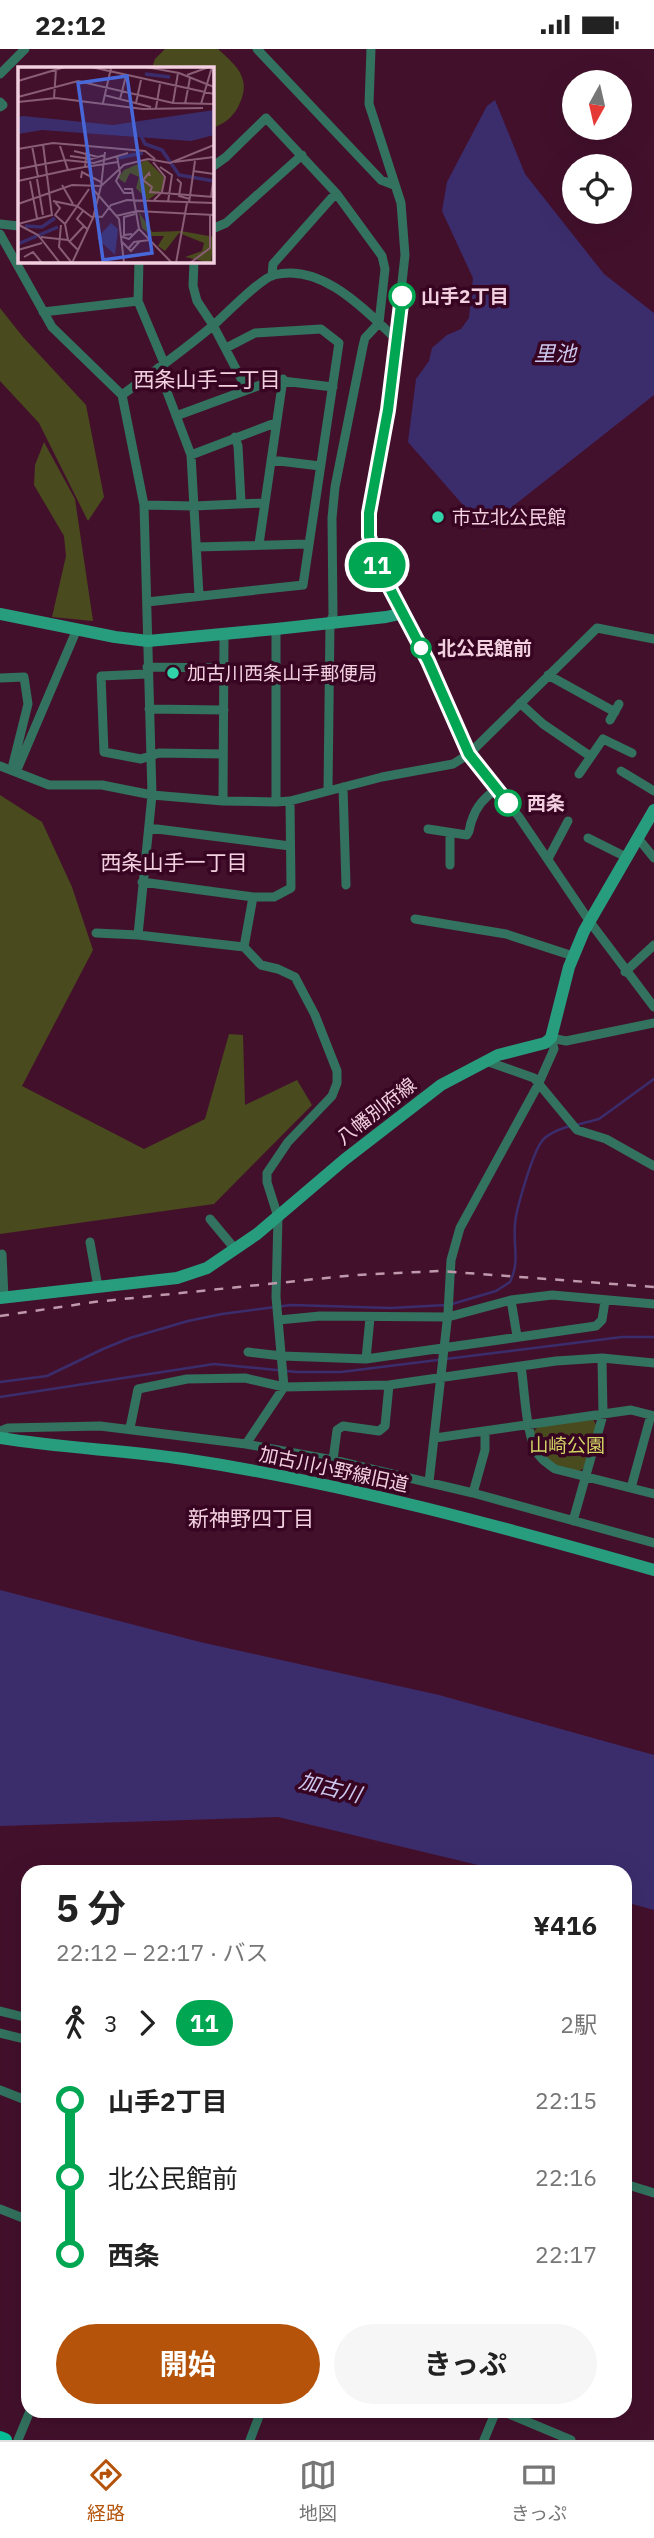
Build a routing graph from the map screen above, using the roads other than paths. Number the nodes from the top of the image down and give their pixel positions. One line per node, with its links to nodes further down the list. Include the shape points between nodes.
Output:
1 (25, 49): 4 (street)
2 (257, 49): 9 (street, via 381,180)
3 (371, 49): 9 (street, via 369,104)
4 (2, 69)
5 (0, 102): 6 (street)
6 (0, 107)
7 (302, 155): 8 (street, via 266,118); 10 (street); 13 (street, via 226,223)
8 (214, 166)
9 (394, 184): 22 (street, via 401,203 405,255)
10 (336, 193): 17 (street, via 273,264); 20 (street, via 382,256 386,269)
11 (0, 224): 12 (street)
12 (18, 226)
13 (214, 228)
14 (0, 234): 19 (street)
15 (139, 263): 18 (street)
16 (194, 263): 21 (street, via 197,301)
17 (272, 276): 20 (street, via 296,273 315,277); 21 (street)
18 (138, 300): 19 (street); 24 (street)
19 (43, 312): 28 (street, via 52,327)
20 (379, 323): 22 (street); 46 (street, via 365,338 335,487)
21 (213, 325): 23 (street); 24 (street)
22 (397, 340): 44 (street, via 369,536 376,562)
23 (226, 348): 26 (street, via 255,333 321,329 338,343); 27 (street)
24 (161, 365): 28 (street); 29 (street)
25 (283, 379): 26 (street); 27 (street); 30 (street)
26 (333, 387): 34 (street)
27 (246, 388): 29 (street)
28 (122, 395): 37 (street)
29 (177, 415): 32 (street)
30 (275, 423): 31 (street); 33 (street)
31 (235, 437): 32 (street); 35 (street)
32 (191, 455): 38 (street)
33 (271, 460): 34 (street); 36 (street)
34 (320, 466): 40 (street)
35 (241, 502): 36 (street); 38 (street)
36 (263, 503): 39 (street)
37 (144, 505): 38 (street); 43 (street)
38 (194, 506): 41 (street)
39 (259, 544): 40 (street); 41 (street)
40 (308, 544): 42 (street, via 303,585)
41 (196, 547): 42 (street)
42 (199, 595): 43 (street)
43 (147, 602): 51 (street)
44 (404, 613): 46 (street); 62 (street)
45 (0, 614): 47 (street)
46 (330, 623): 48 (street); 71 (street)
47 (77, 629): 51 (street); 66 (street)
48 (276, 629): 49 (street); 76 (street)
49 (224, 634): 51 (street); 52 (street)
50 (654, 639): 54 (street, via 597,628)
51 (148, 641): 53 (street)
52 (224, 668): 53 (street); 58 (street)
53 (147, 670): 57 (street); 63 (street, via 101,676 104,752 141,759)
54 (548, 675): 56 (street); 59 (street)
55 (0, 678): 66 (street, via 24,677 28,704 13,765)
56 (520, 703): 62 (street); 64 (street)
57 (149, 709): 58 (street); 63 (street)
58 (223, 710): 61 (street)
59 (615, 712)
60 (632, 753): 64 (street, via 603,739)
61 (223, 754): 63 (street); 74 (street)
62 (469, 754): 69 (street, via 453,764); 70 (street)
63 (151, 756): 73 (street)
64 (590, 756): 68 (street)
65 (0, 766): 66 (street)
66 (17, 769): 73 (street, via 49,785 102,785)
67 (621, 771): 72 (street)
68 (579, 774)
69 (343, 787): 71 (street); 90 (street)
70 (497, 789): 81 (street, via 485,797 471,820 469,834); 87 (street)
71 (328, 790): 75 (street)
72 (654, 791)
73 (152, 795): 74 (street); 79 (street)
74 (223, 801): 76 (street)
75 (290, 801): 76 (street); 84 (street)
76 (276, 802)
77 (654, 810): 82 (street)
78 (568, 821): 87 (street)
79 (149, 828): 84 (street); 89 (street)
80 (428, 829): 81 (street)
81 (450, 833): 88 (street)
82 (638, 837): 85 (street); 86 (street)
83 (588, 838): 85 (street)
84 (290, 846): 91 (street, via 291,888 274,897)
85 (626, 857): 93 (street)
86 (654, 858)
87 (548, 859): 93 (street)
88 (450, 866)
89 (142, 882): 91 (street); 95 (street)
90 (346, 885)
91 (253, 897): 97 (street)
92 (415, 919): 98 (street, via 506,934)
93 (590, 922): 98 (street); 99 (street)
94 (96, 933): 95 (street)
95 (138, 935): 97 (street)
96 (654, 945): 99 (street)
97 (244, 947): 106 (street, via 261,965 295,977 337,1071 332,1096 288,1142 267,1173)
98 (573, 956): 102 (street)
99 (625, 972): 100 (street)
100 (654, 1007)
101 (654, 1023): 102 (street, via 566,1041)
102 (551, 1038): 103 (street, 八幡別府線); 104 (street, via 554,1049)
103 (486, 1061): 104 (street, via 534,1078); 106 (street, 八幡別府線, via 441,1085)
104 (538, 1085): 105 (street, via 576,1130 606,1139); 116 (street, via 460,1228 451,1260)
105 (654, 1166)
106 (278, 1217): 109 (street, 八幡別府線); 118 (street)
107 (211, 1219): 109 (street)
108 (90, 1242): 111 (street)
109 (235, 1249): 111 (street, 八幡別府線, via 207,1268 177,1277)
110 (2, 1254): 112 (street)
111 (98, 1287): 112 (street, 八幡別府線)
112 (2, 1298)
113 (511, 1300): 114 (street, via 552,1295); 116 (street); 119 (street)
114 (605, 1301): 115 (street); 119 (street, via 602,1320 596,1326)
115 (654, 1304)
116 (448, 1315): 117 (street); 120 (street)
117 (370, 1318): 118 (street); 124 (street)
118 (279, 1319): 122 (street)
119 (517, 1336): 120 (street)
120 (445, 1347): 124 (street); 127 (street)
121 (247, 1352): 122 (street)
122 (282, 1356): 124 (street); 128 (street)
123 (602, 1358): 125 (street); 126 (street); 130 (street)
124 (366, 1359)
125 (654, 1363)
126 (521, 1366): 127 (street); 132 (street)
127 (441, 1378): 129 (street); 137 (street)
128 (284, 1385): 129 (street); 133 (street, via 245,1378 187,1379 138,1389); 138 (street)
129 (389, 1385): 139 (street, via 385,1426 379,1431 343,1426 337,1430)
130 (603, 1415): 131 (street, via 631,1410); 132 (street); 140 (street)
131 (652, 1415): 142 (street)
132 (529, 1425): 135 (street); 140 (street, via 542,1460 555,1469)
133 (130, 1428): 134 (street); 138 (street)
134 (0, 1431)
135 (485, 1432): 137 (street); 143 (street)
136 (0, 1438): 147 (street, 加古川小野線旧道, via 185,1459 306,1482 505,1528)
137 (435, 1438): 141 (street)
138 (246, 1444): 139 (street)
139 (333, 1460): 141 (street)
140 (586, 1477): 142 (street); 145 (street)
141 (429, 1482): 143 (street)
142 (631, 1488): 144 (street)
143 (473, 1493): 145 (street)
144 (654, 1494)
145 (573, 1521): 146 (street)
146 (654, 1543)
147 (654, 1570)
148 (0, 2011): 149 (street)
149 (21, 2016)
150 (0, 2033): 151 (street)
151 (21, 2038)
152 (0, 2090): 153 (street)
153 (21, 2098)
154 (632, 2186): 155 (street)
155 (654, 2193)
156 (0, 2209): 157 (street)
157 (21, 2217)
158 (27, 2418): 164 (street)
159 (258, 2418): 165 (street)
160 (493, 2418): 166 (street)
161 (519, 2418): 167 (street)
162 (0, 2438): 163 (main road)
163 (5, 2440)
164 (18, 2440)
165 (250, 2440)
166 (484, 2440)
167 (571, 2440)

